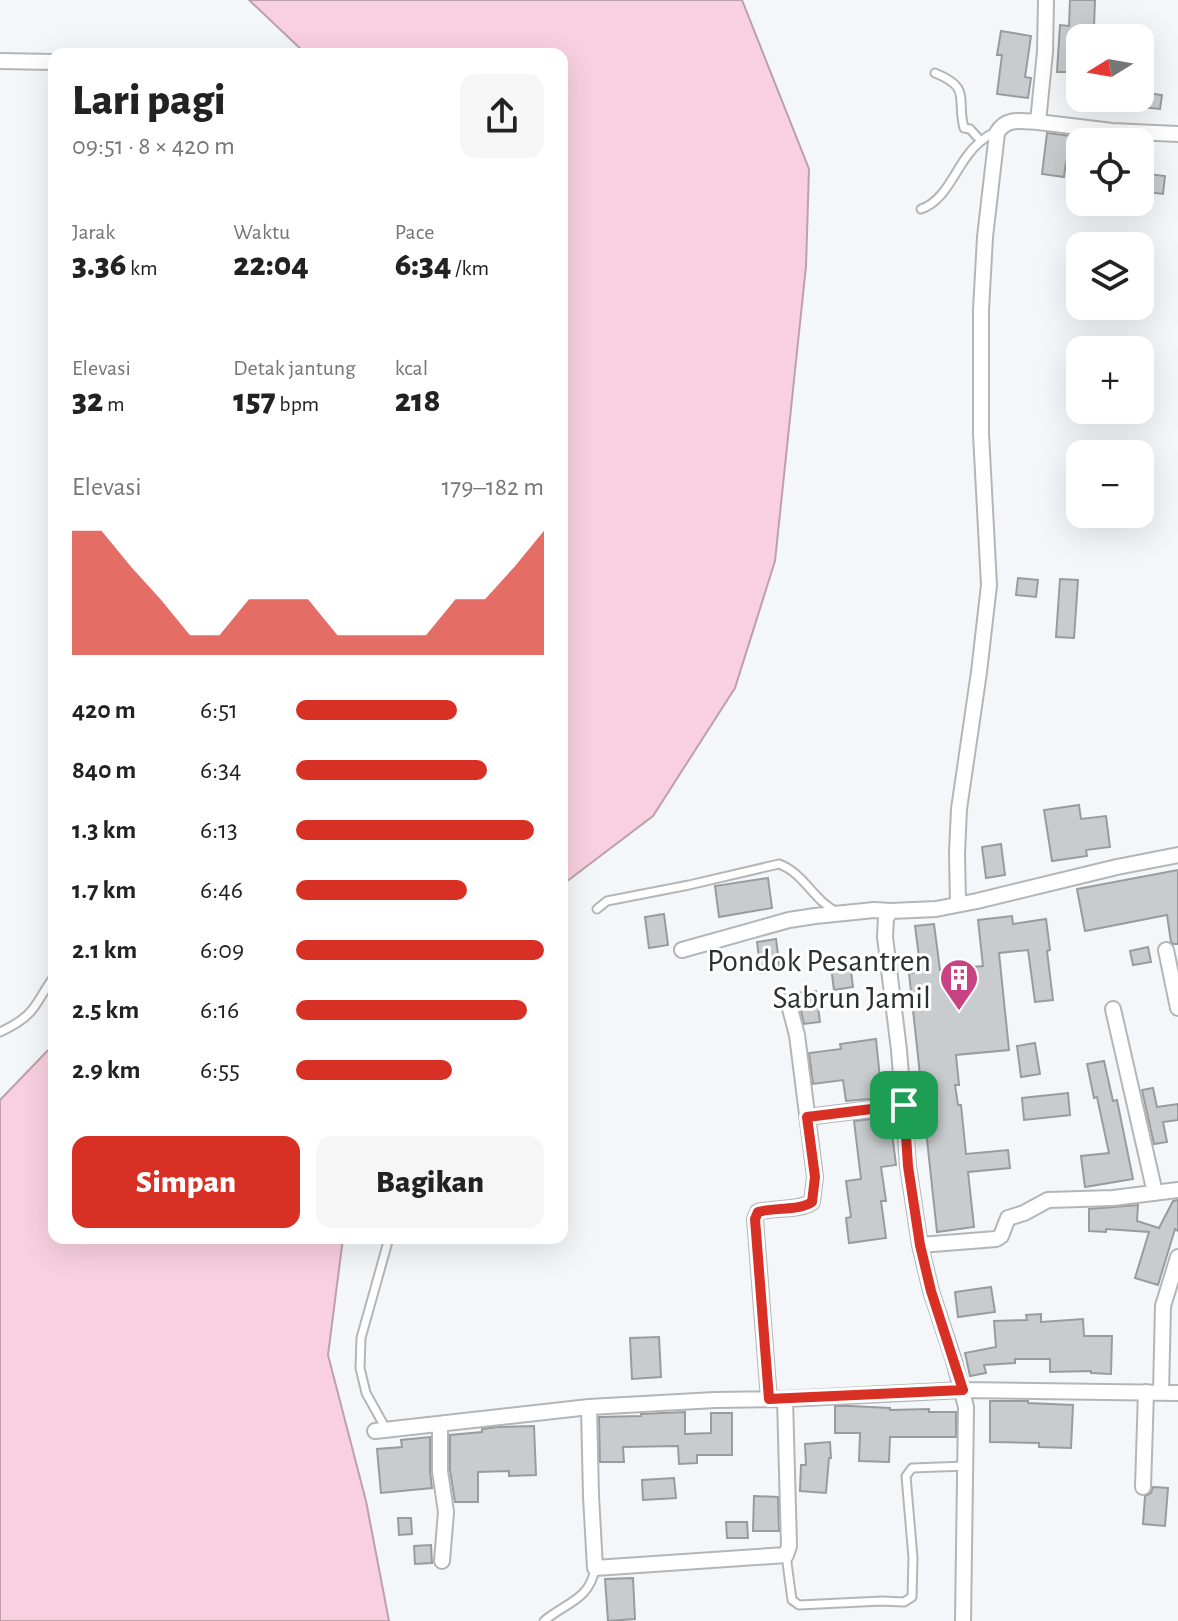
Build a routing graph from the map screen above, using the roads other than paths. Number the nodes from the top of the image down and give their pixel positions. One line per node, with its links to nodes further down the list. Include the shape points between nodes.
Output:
1 (1046, 0): 5 (street)
2 (0, 61): 3 (street)
3 (48, 62)
4 (935, 73): 8 (lane, via 951,80 962,94 964,128)
5 (1038, 122): 6 (street, via 1008,121); 7 (street)
6 (997, 133): 8 (lane); 11 (street, via 981,310 989,585 959,809)
7 (1178, 134)
8 (981, 141): 9 (lane, via 942,194)
9 (921, 209)
10 (1178, 855): 11 (street)
11 (958, 904): 13 (street)
12 (597, 909): 14 (lane, via 607,901 779,864)
13 (891, 911): 14 (street); 22 (street, via 885,937)
14 (839, 913): 15 (street, via 789,920)
15 (682, 950)
16 (1166, 950): 19 (street)
17 (48, 986): 21 (lane, via 32,1010)
18 (788, 1001): 23 (street)
19 (1178, 1008)
20 (1113, 1009): 25 (street)
21 (0, 1032)
22 (904, 1105): 23 (street); 27 (street)
23 (807, 1117): 33 (street, via 815,1177 812,1202 770,1208 755,1219)
24 (1178, 1190): 25 (street)
25 (1155, 1193): 27 (street, via 1048,1200 1008,1218 996,1239)
26 (387, 1244): 37 (lane, via 361,1338 360,1368)
27 (920, 1245): 30 (street)
28 (1178, 1257): 29 (street)
29 (1170, 1306): 31 (street)
30 (963, 1390): 31 (street); 34 (street); 38 (street)
31 (1153, 1392): 32 (street); 39 (street)
32 (1178, 1393)
33 (769, 1399): 34 (street); 35 (street)
34 (785, 1399): 40 (street)
35 (589, 1407): 36 (street); 42 (street)
36 (440, 1424): 37 (street); 41 (street, via 446,1512)
37 (380, 1430)
38 (966, 1466): 40 (lane, via 912,1468 906,1476 913,1558 912,1597 904,1602 799,1605 792,1600); 44 (street)
39 (1143, 1487)
40 (786, 1555): 42 (street)
41 (442, 1561)
42 (595, 1568): 43 (lane, via 587,1591)
43 (544, 1621)
44 (963, 1621)

